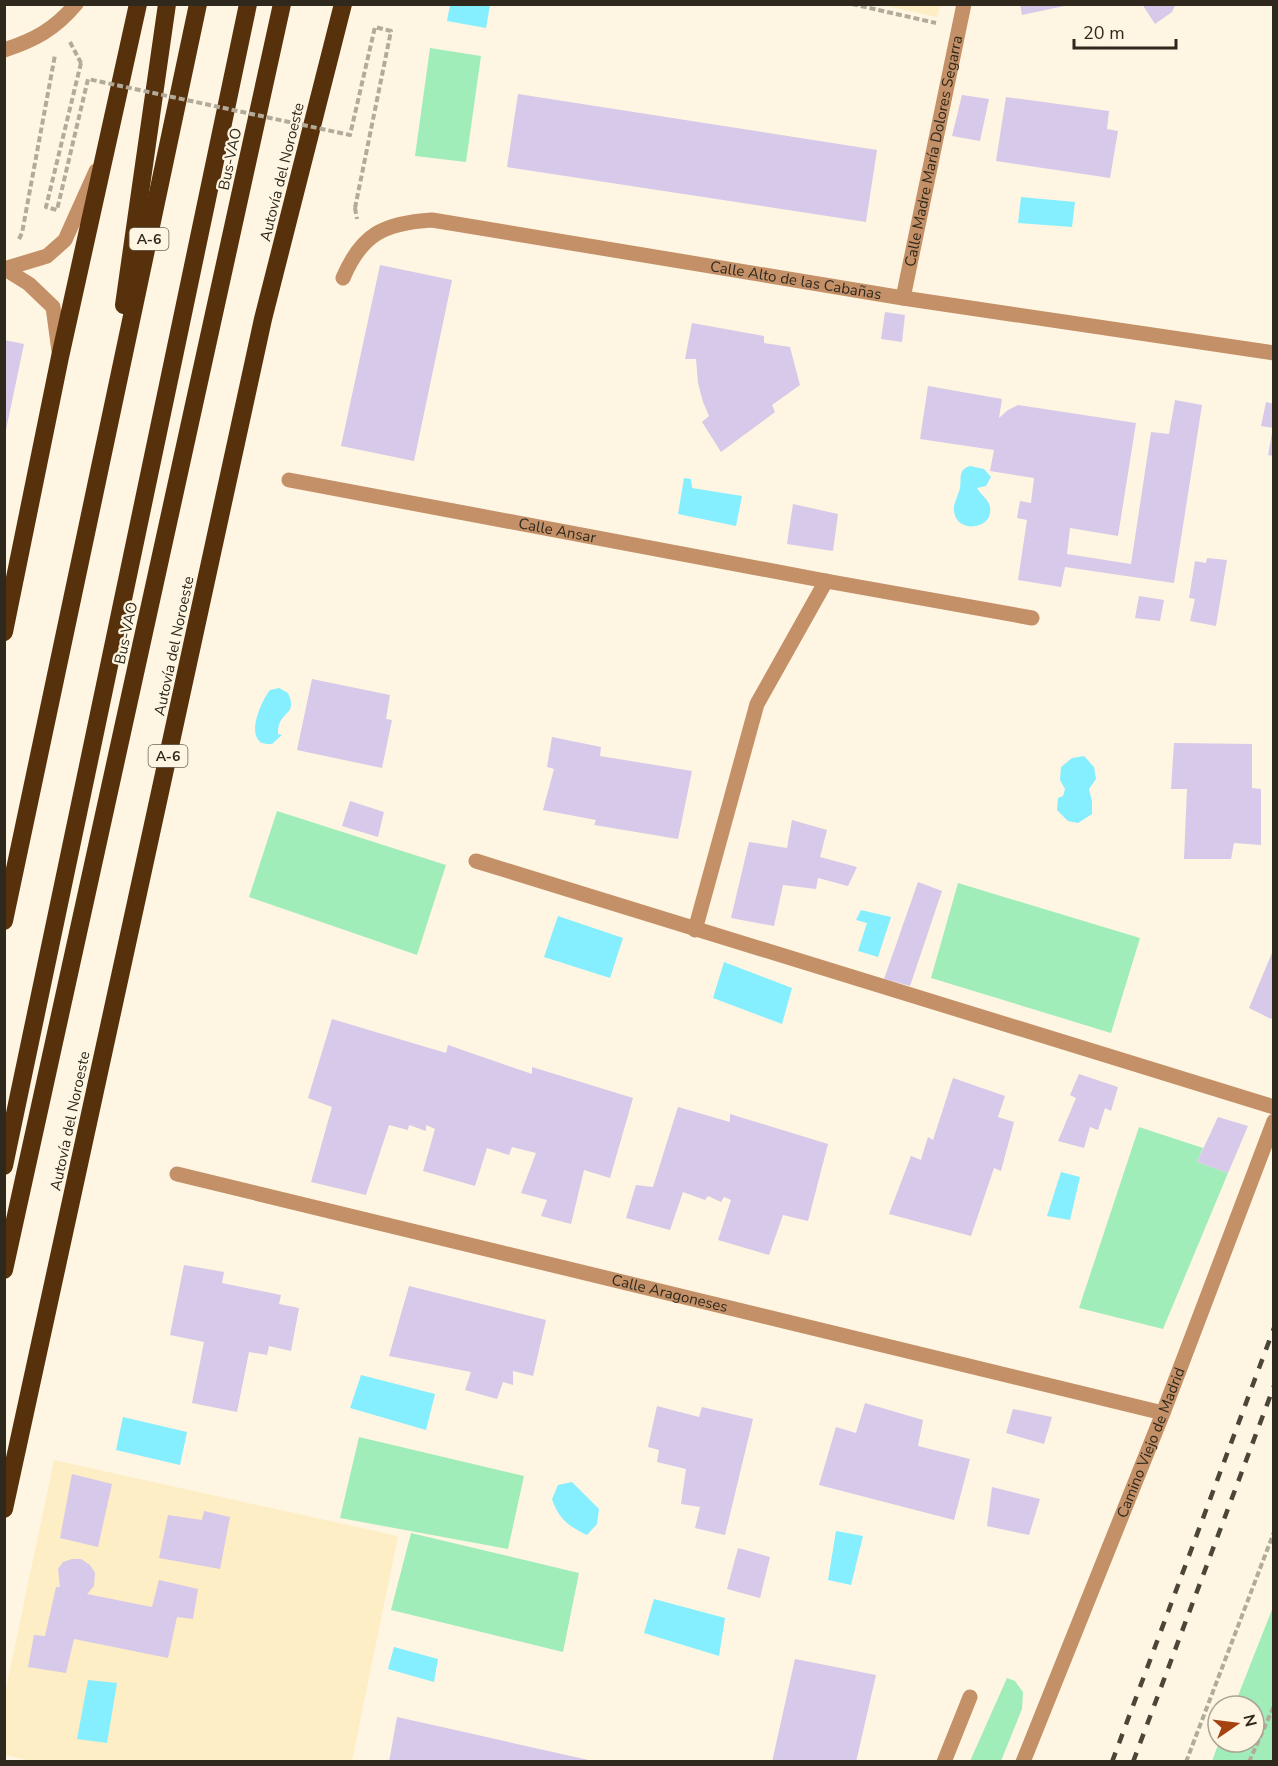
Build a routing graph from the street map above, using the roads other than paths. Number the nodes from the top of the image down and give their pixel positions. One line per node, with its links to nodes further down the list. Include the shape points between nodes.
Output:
1 (76, 4): 9 (street, via 61,22 28,42)
2 (138, 4): 10 (highway)
3 (167, 4): 16 (highway)
4 (198, 4): 16 (highway, A-6)
5 (248, 4): 26 (highway)
6 (282, 4): 28 (highway, Bus-VAO)
7 (343, 4): 30 (highway, Autovía del Noroeste / A-6, via 263,319)
8 (964, 4): 13 (street, Calle Madre María Dolores Segarra)
9 (4, 50)
10 (108, 145): 11 (street, via 65,240 47,256); 15 (highway)
11 (5, 269): 15 (street, via 29,284 53,307)
12 (343, 278): 13 (street, Calle Alto de las Cabañas, via 366,238 393,226 432,220)
13 (903, 298): 14 (street, Calle Alto de las Cabañas)
14 (1274, 353)
15 (60, 357): 20 (highway)
16 (100, 473): 22 (highway, A-6)
17 (289, 480): 18 (street, Calle Ansar)
18 (826, 581): 19 (street, Calle Ansar); 23 (street, via 757,704)
19 (1032, 618)
20 (4, 632)
21 (476, 861): 23 (street)
22 (4, 921)
23 (695, 930): 24 (street)
24 (1274, 1107)
25 (1274, 1121): 29 (street, Camino Viejo de Madrid)
26 (4, 1166)
27 (177, 1174): 29 (street, Calle Aragoneses)
28 (4, 1270)
29 (1163, 1413): 33 (street, Camino Viejo de Madrid)
30 (4, 1509)
31 (970, 1697): 32 (street)
32 (944, 1761)
33 (1023, 1761)

